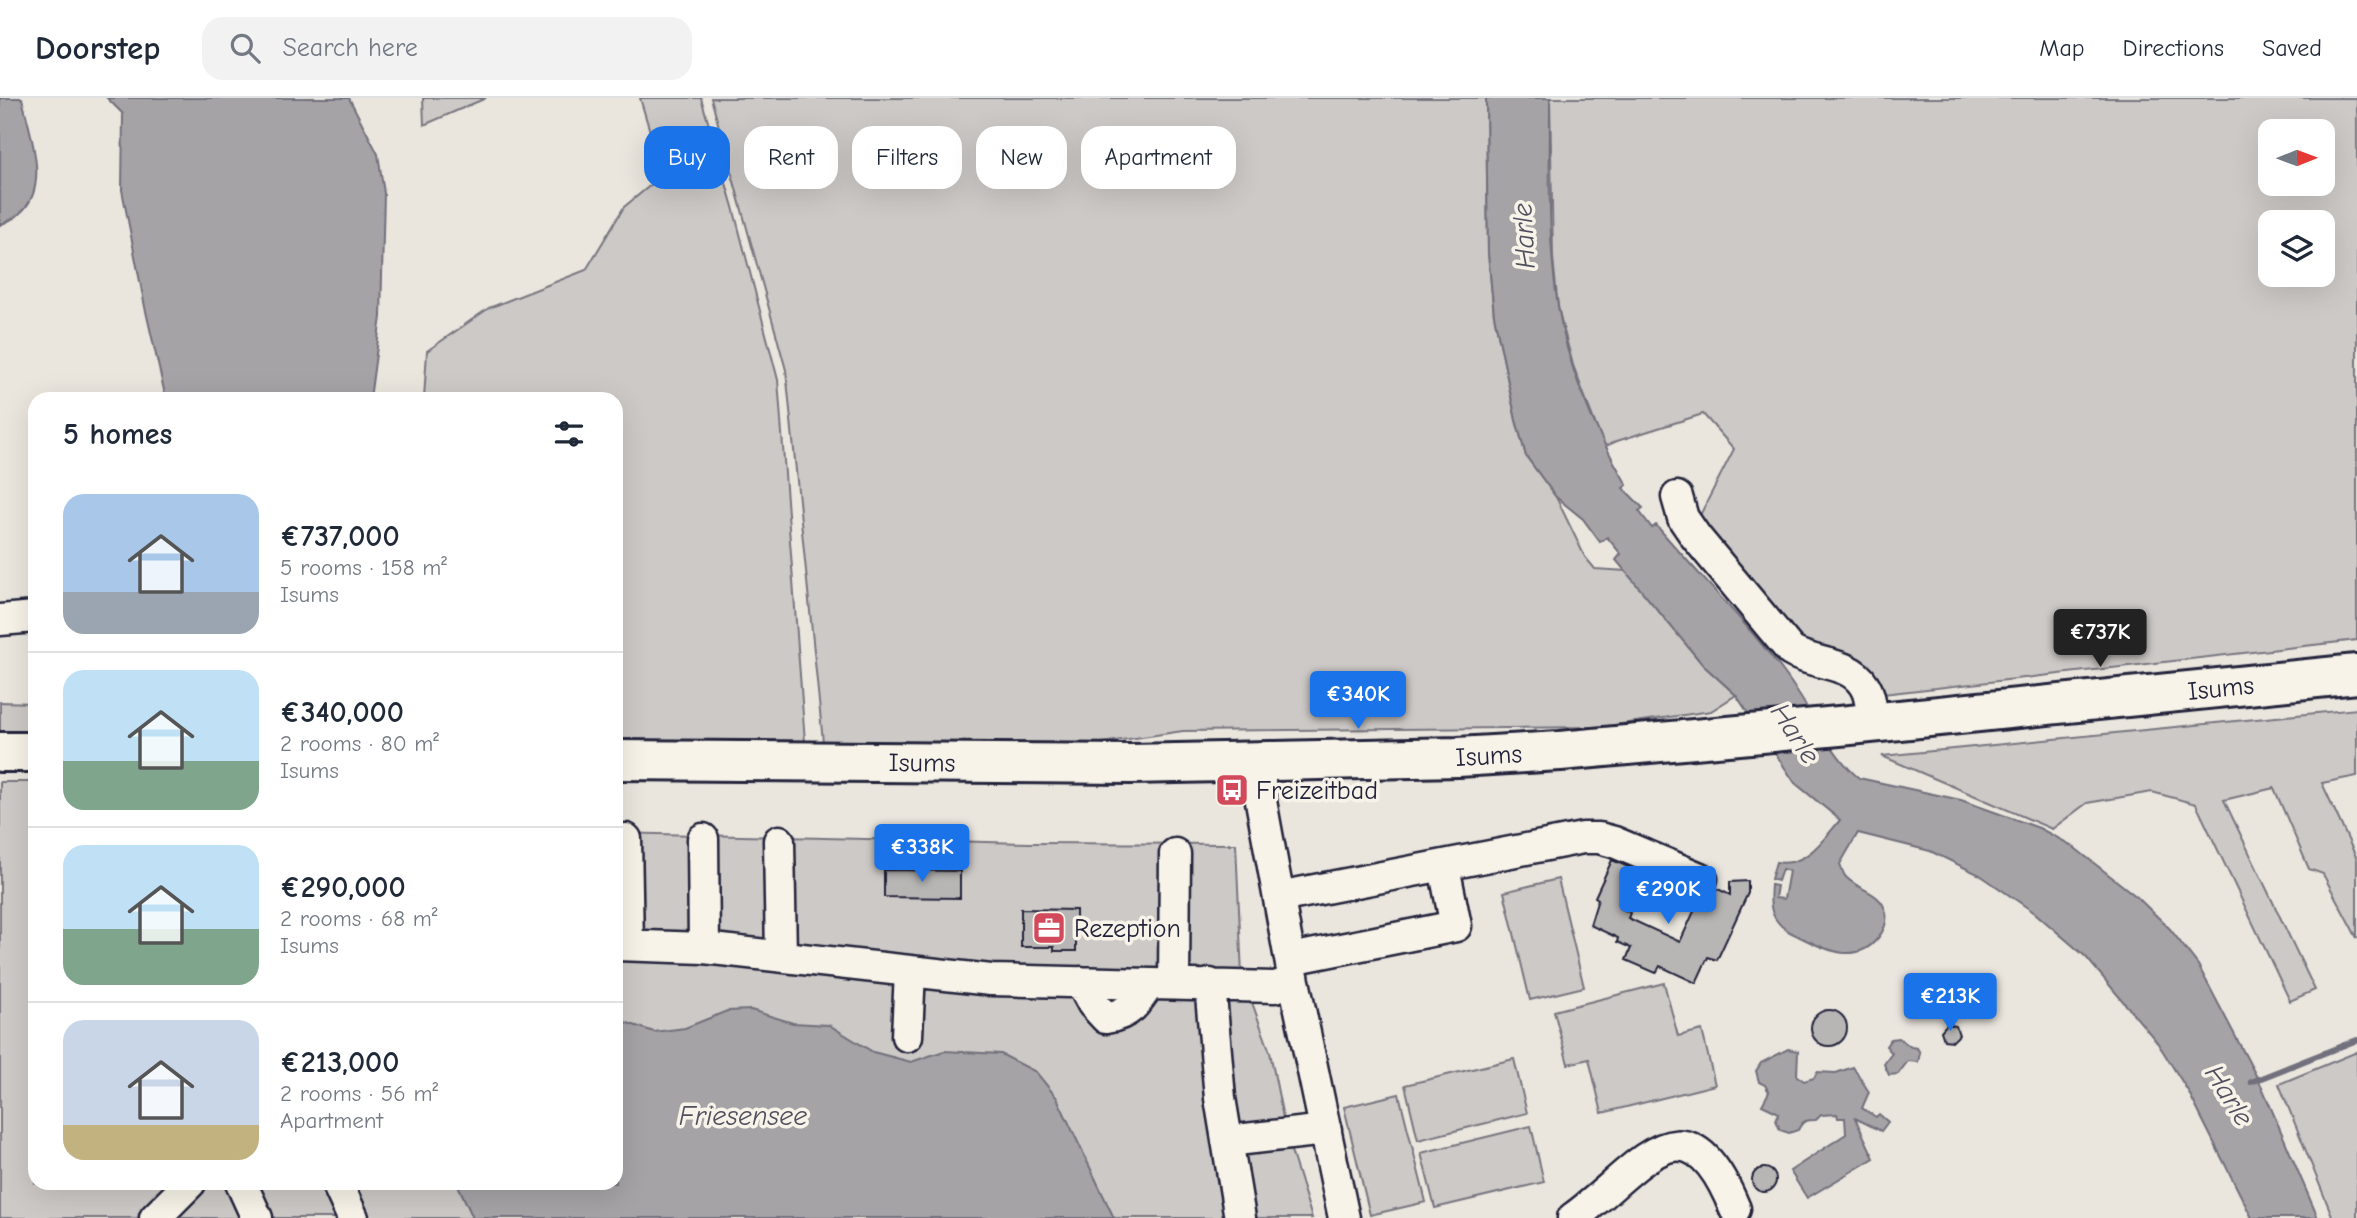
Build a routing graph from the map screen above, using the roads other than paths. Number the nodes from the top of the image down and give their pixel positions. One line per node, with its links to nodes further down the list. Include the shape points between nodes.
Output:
1 (1677, 497): 5 (lane, via 1683,518 1696,537 1791,651 1841,668 1864,684)
2 (28, 618): 3 (lane)
3 (0, 620)
4 (2357, 674): 5 (main road, Isums)
5 (1861, 723): 9 (main road, Isums, via 1560,751)
6 (0, 752): 7 (main road)
7 (28, 752)
8 (623, 760): 9 (main road, Isums)
9 (1259, 762): 16 (lane, via 1261,801)
10 (626, 839): 17 (lane)
11 (703, 839): 19 (lane)
12 (779, 841): 20 (lane)
13 (1175, 854): 23 (lane)
14 (1444, 867): 15 (lane, via 1599,838); 16 (lane); 21 (lane, via 1456,926)
15 (1702, 879)
16 (1279, 897): 21 (lane)
17 (623, 918)
18 (623, 945): 19 (lane)
19 (704, 948): 20 (lane)
20 (781, 956): 22 (lane)
21 (1293, 970): 24 (lane, via 1275,987); 26 (lane)
22 (910, 971): 23 (lane, via 991,980); 25 (lane)
23 (1162, 984): 24 (lane)
24 (1210, 984): 27 (lane)
25 (907, 1035)
26 (1326, 1130): 27 (lane); 36 (lane)
27 (1227, 1141): 35 (lane)
28 (183, 1190): 32 (lane)
29 (244, 1190): 33 (lane)
30 (340, 1190): 34 (lane)
31 (1735, 1209): 37 (lane, via 1726,1185 1704,1154 1672,1145 1644,1158)
32 (155, 1218)
33 (257, 1218)
34 (353, 1218)
35 (1240, 1218)
36 (1344, 1218)
37 (1573, 1218)

